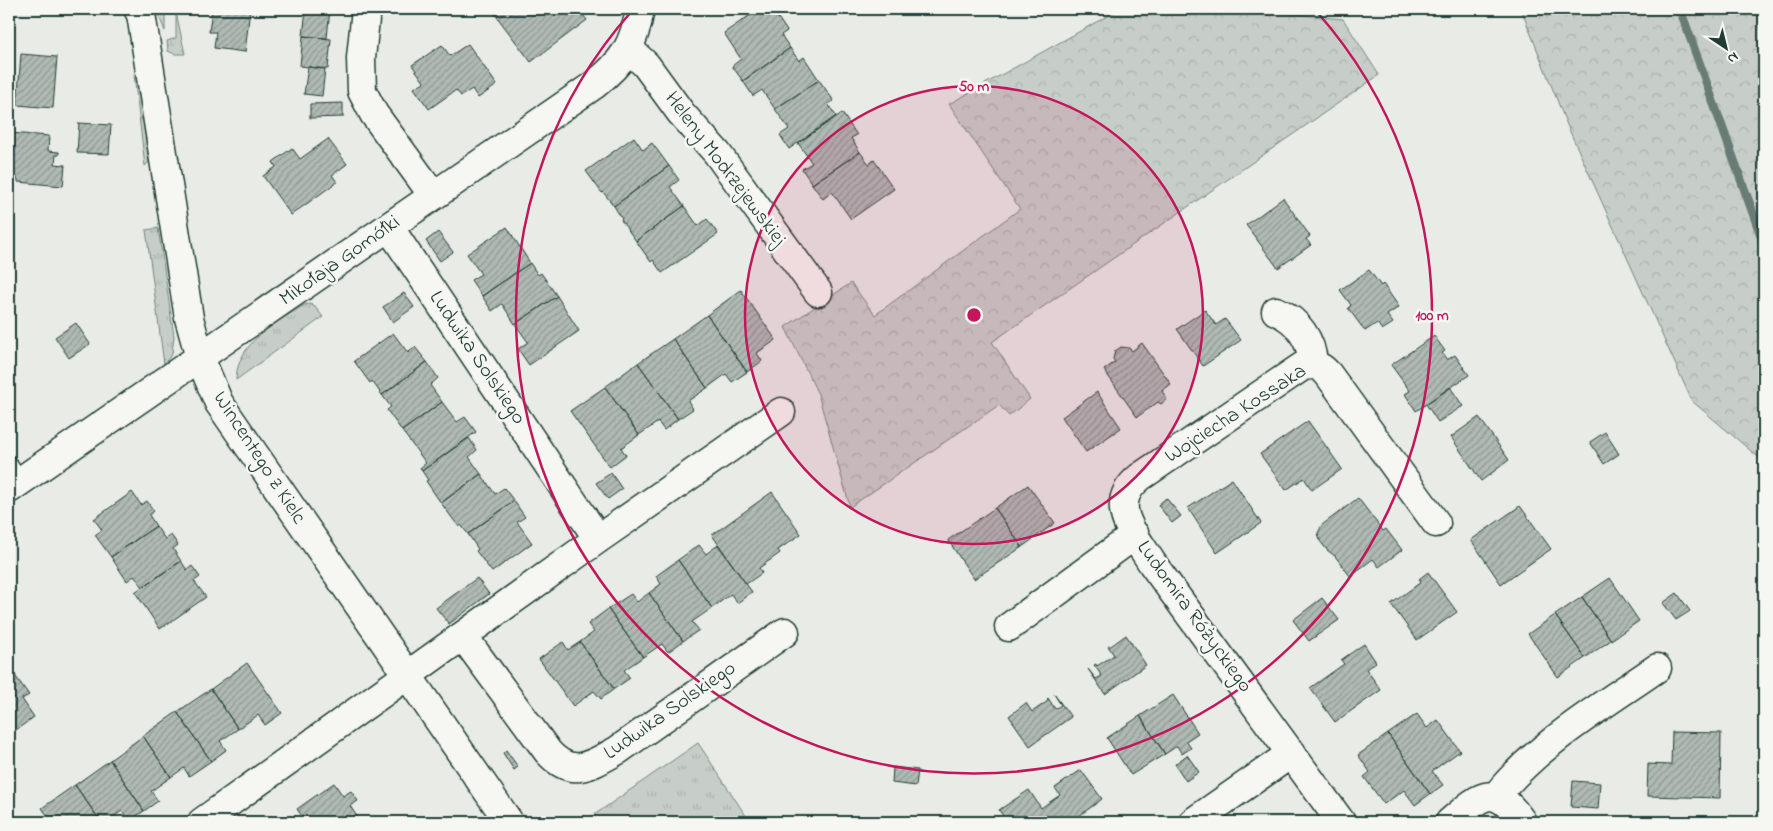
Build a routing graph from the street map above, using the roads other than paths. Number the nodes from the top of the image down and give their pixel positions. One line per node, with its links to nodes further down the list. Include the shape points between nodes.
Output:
1 (138, 9): 9 (street, Wincentego z Kielc, via 189,318)
2 (366, 9): 5 (street, via 361,58 362,91 374,114)
3 (640, 9): 4 (street, Mikołaja Gomółki)
4 (629, 49): 5 (street, Mikołaja Gomółki, via 611,72 594,85); 7 (street, Heleny Modrzejewskiej, via 646,64 681,113 717,154)
5 (433, 196): 6 (street, Mikołaja Gomółki)
6 (389, 227): 9 (street, Mikołaja Gomółki); 16 (street, Ludwika Solskiego)
7 (818, 292)
8 (1276, 311): 10 (street, via 1294,321 1310,344)
9 (200, 358): 13 (street, Mikołaja Gomółki); 21 (street, Wincentego z Kielc, via 219,403)
10 (1313, 364): 12 (street, Wojciecha Kossaka, via 1303,366); 14 (street, Wojciecha Kossaka, via 1328,374)
11 (781, 412): 16 (street)
12 (1140, 477): 15 (street, Ludomira Różyckiego, via 1126,491 1122,509)
13 (13, 478)
14 (1436, 523)
15 (1135, 535): 17 (street); 22 (street, Ludomira Różyckiego, via 1152,563)
16 (598, 539): 19 (street)
17 (1009, 627)
18 (785, 632): 19 (street, Ludwika Solskiego, via 618,750 582,768 572,768 554,760)
19 (463, 636): 21 (street)
20 (1657, 668): 23 (street, via 1534,756)
21 (407, 675): 24 (street); 25 (street, Wincentego z Kielc)
22 (1292, 753): 26 (street); 27 (street, Ludomira Różyckiego)
23 (1496, 796): 28 (street, via 1478,800); 29 (street, via 1509,805)
24 (202, 822)
25 (509, 822)
26 (1193, 822)
27 (1341, 822)
28 (1450, 822)
29 (1522, 822)

